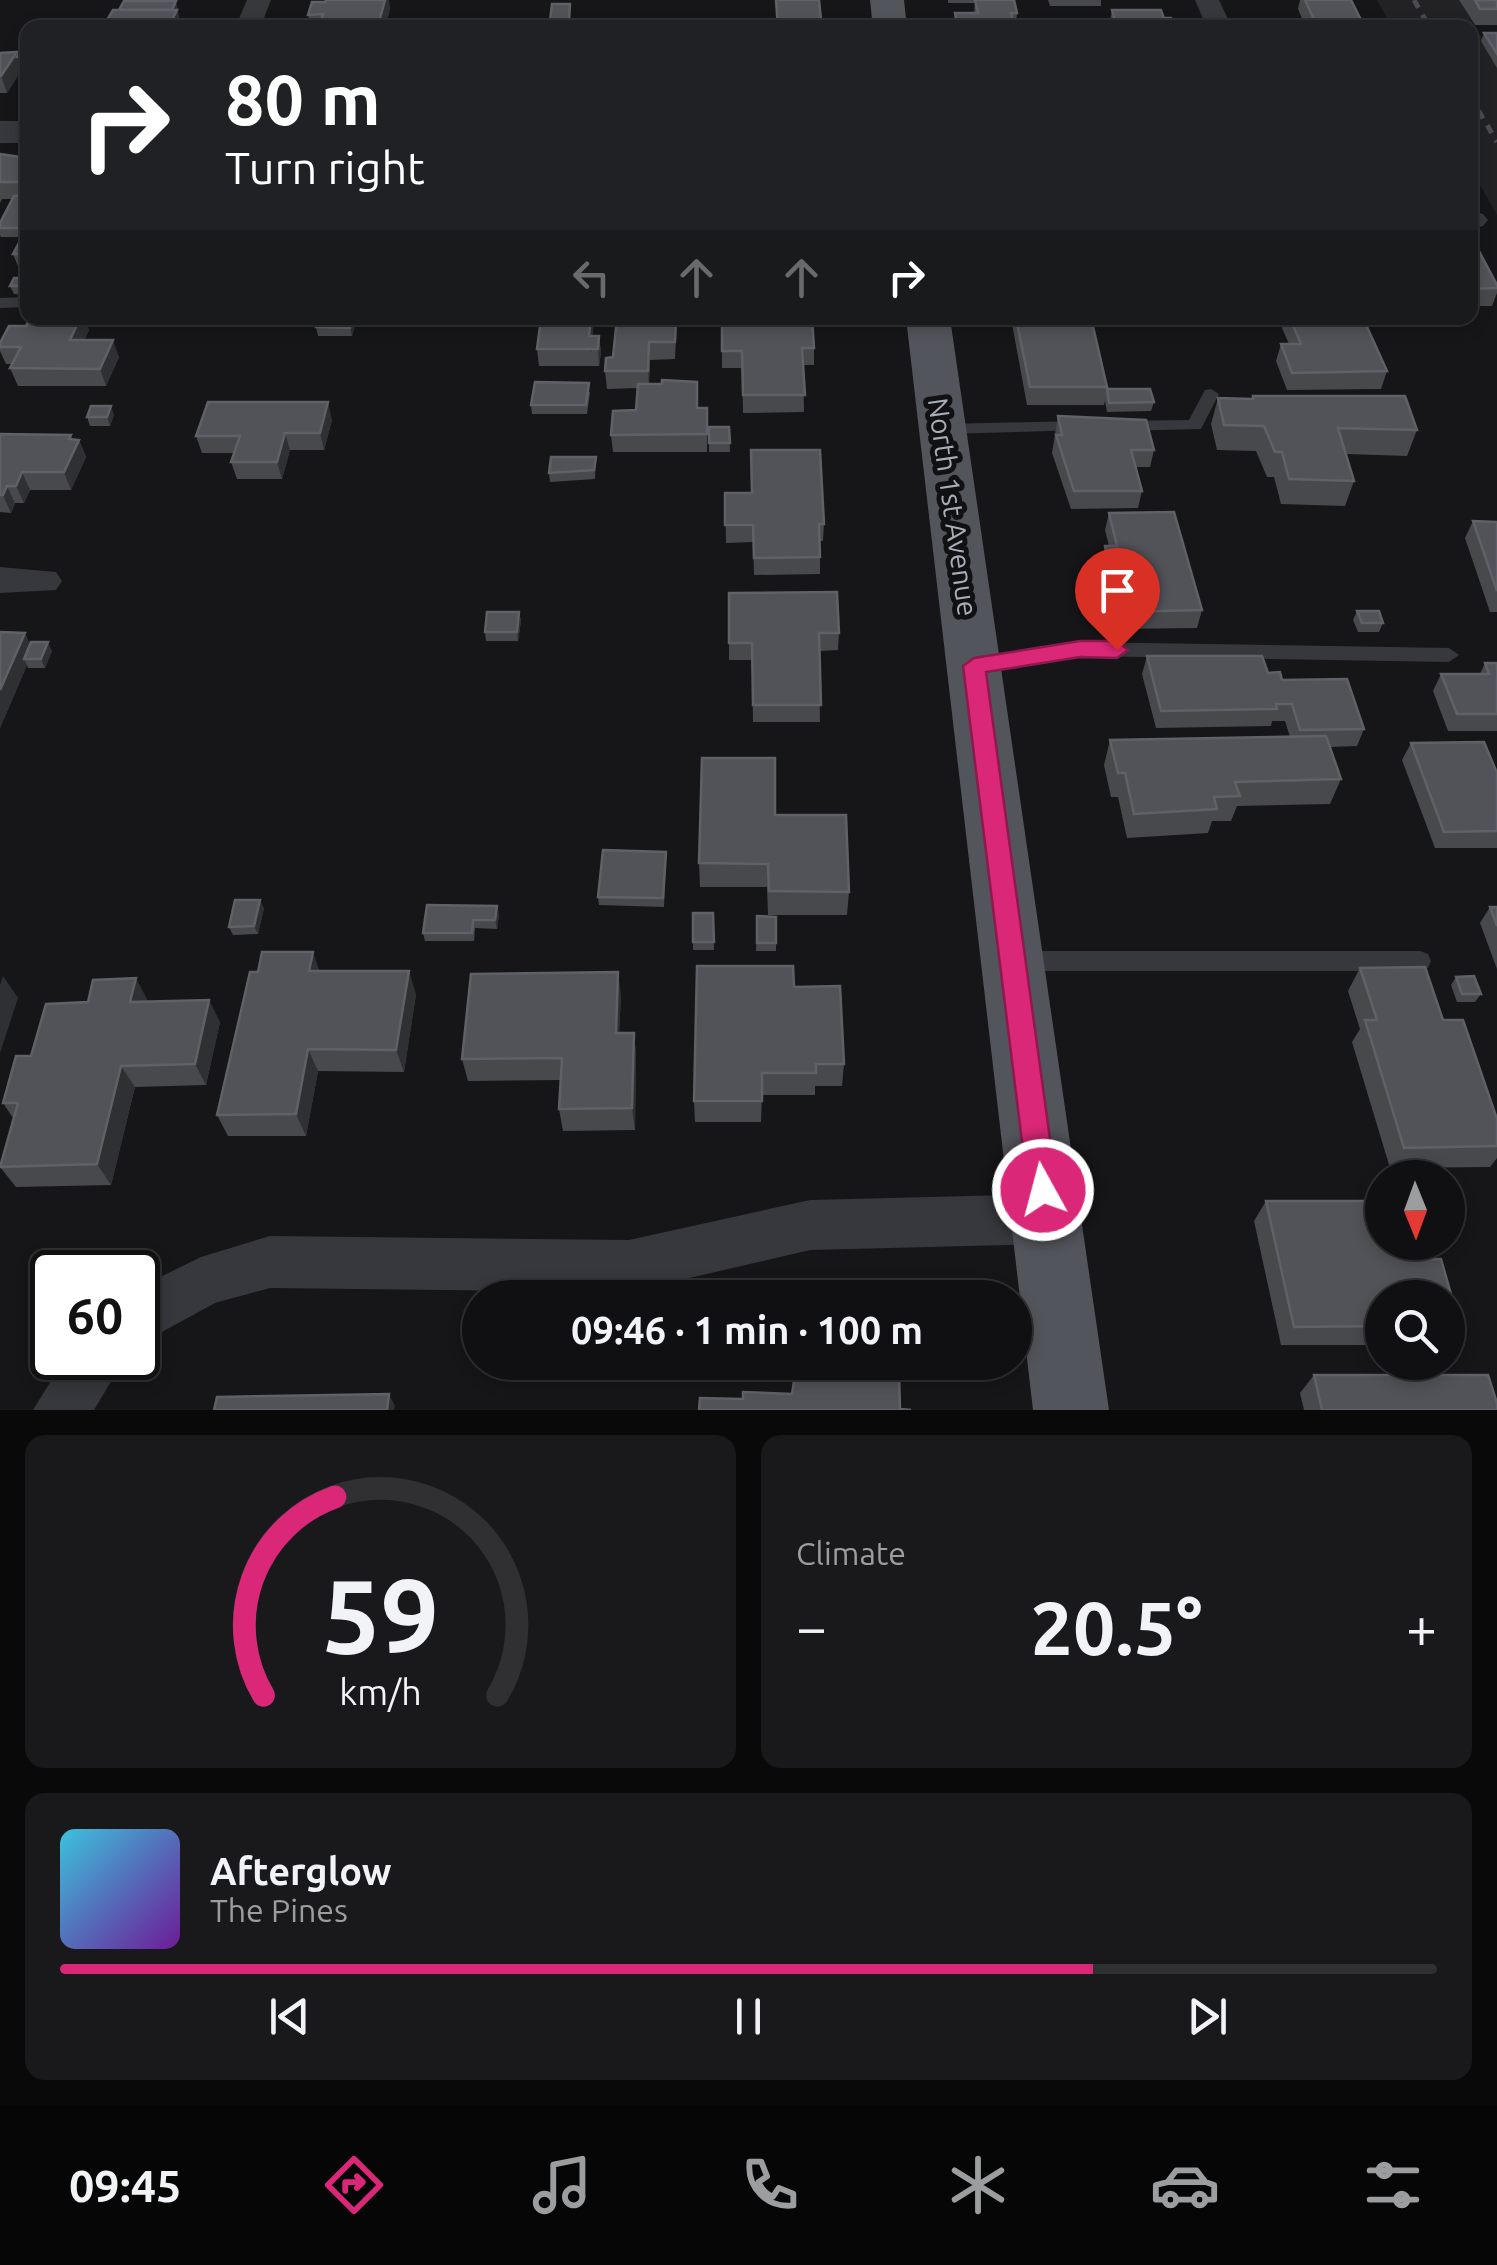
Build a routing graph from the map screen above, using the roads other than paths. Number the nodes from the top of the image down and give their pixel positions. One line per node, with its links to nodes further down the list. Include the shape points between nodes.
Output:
1 (929, 325): 3 (main road, North 1st Avenue)
2 (1212, 394): 3 (lane, via 1195,424)
3 (943, 429): 7 (main road, North 1st Avenue)
4 (0, 580): 5 (street)
5 (43, 580)
6 (1450, 654): 7 (lane, via 1080,649)
7 (974, 666): 8 (main road, North 1st Avenue)
8 (1012, 961): 9 (lane); 10 (main road, North 1st Avenue)
9 (1420, 961)
10 (1046, 1219): 11 (street, via 810,1225 629,1266 270,1262 220,1273); 14 (main road, North 1st Avenue)
11 (160, 1302)
12 (82, 1380): 13 (street)
13 (61, 1410)
14 (1071, 1410)

